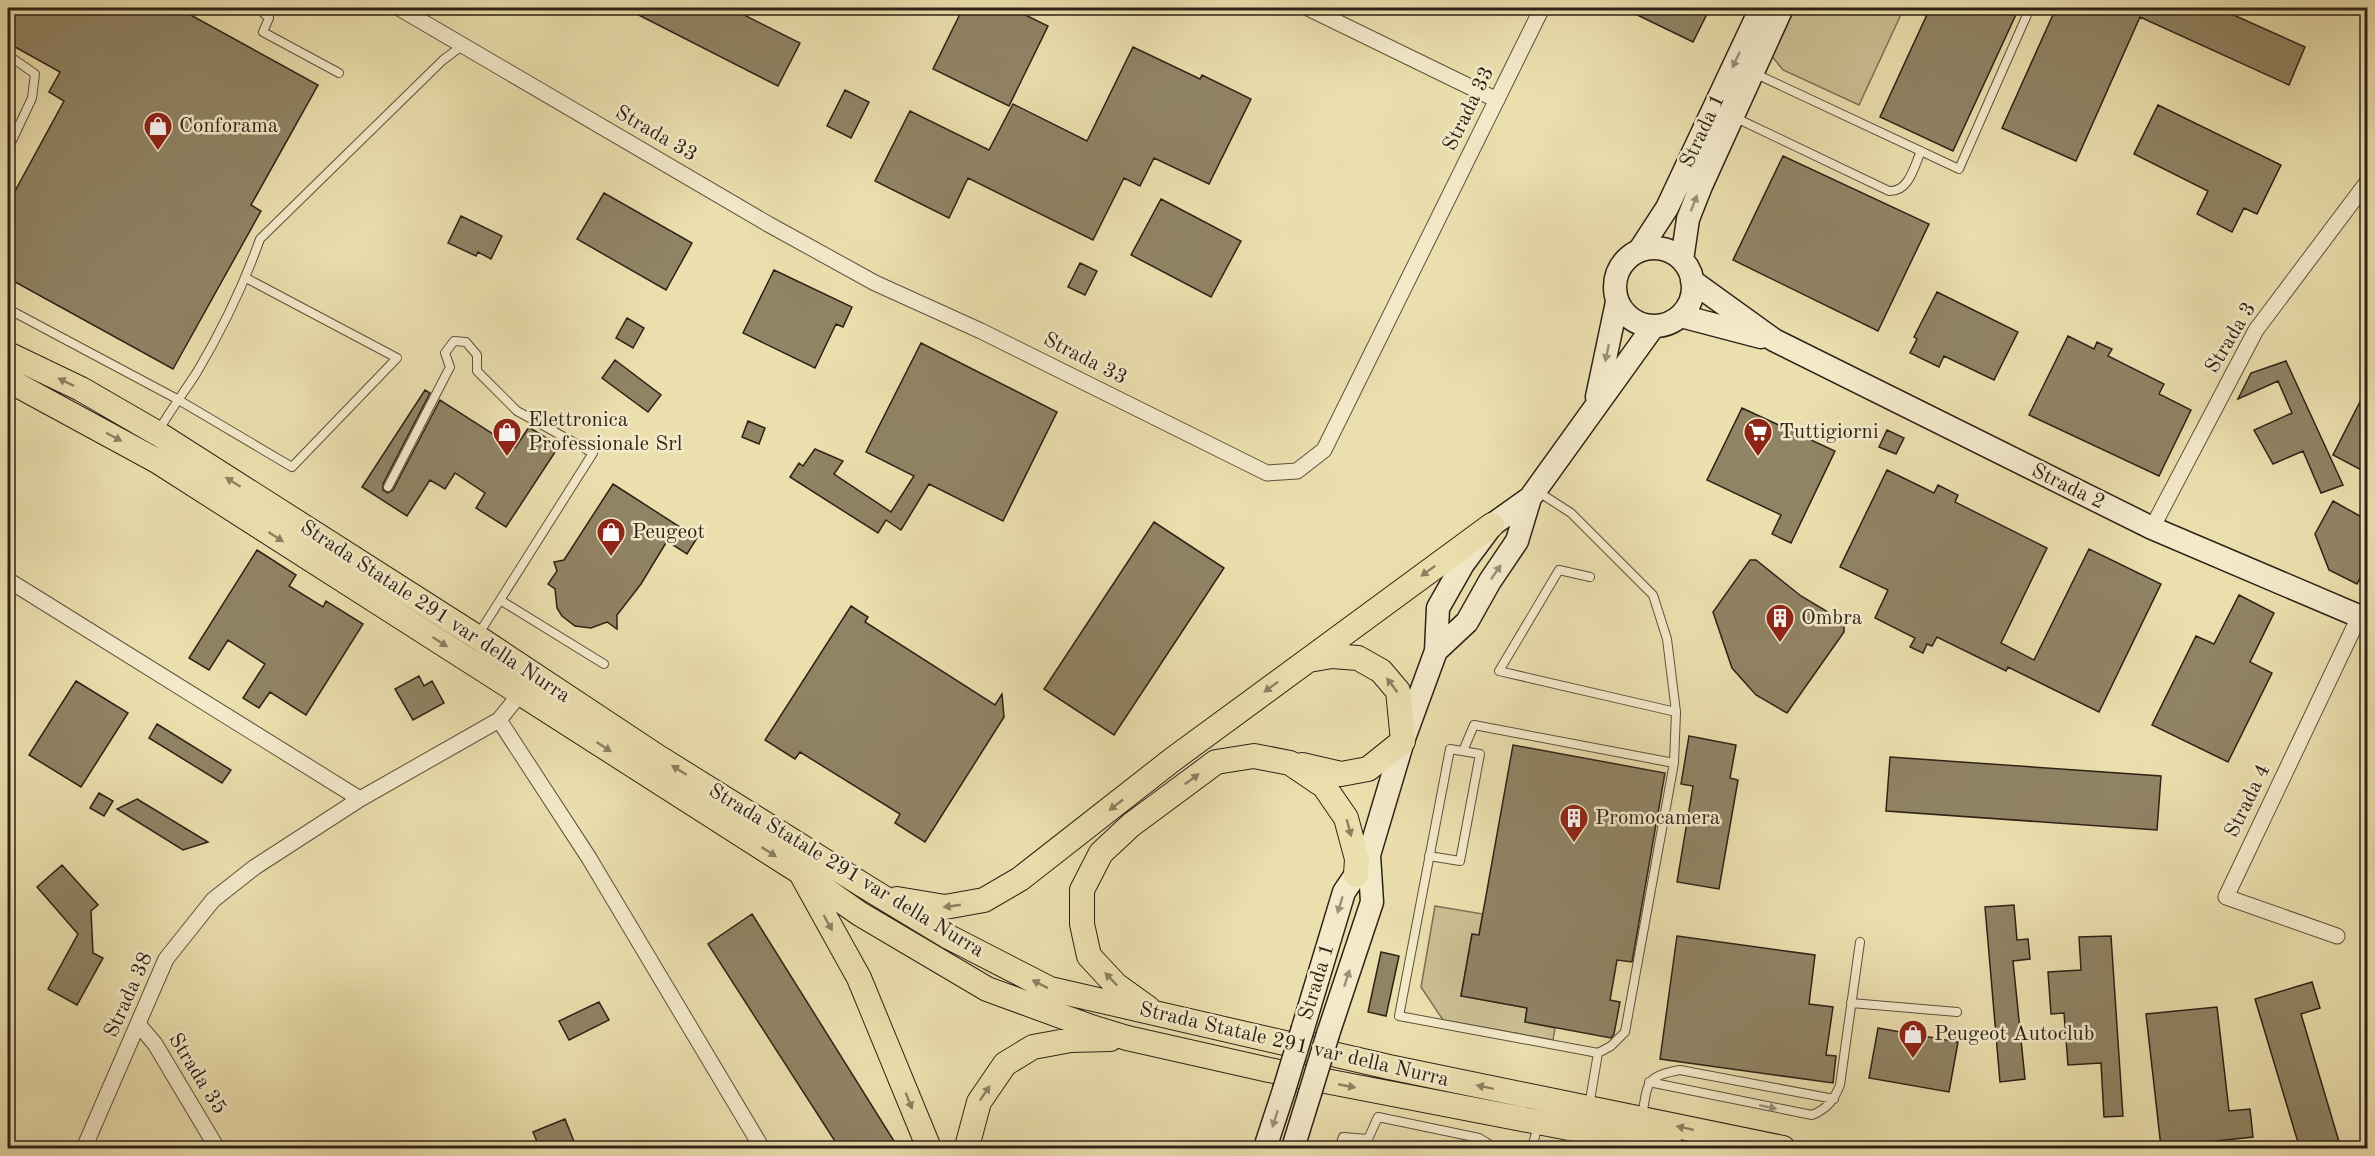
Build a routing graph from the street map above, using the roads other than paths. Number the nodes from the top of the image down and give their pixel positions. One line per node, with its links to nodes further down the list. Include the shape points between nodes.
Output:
1 (258, 8): 11 (lane, via 269,18 263,32)
2 (399, 8): 8 (street, Strada 33)
3 (1308, 8): 12 (street)
4 (1542, 8): 12 (street, Strada 33)
5 (1761, 8): 17 (street, Strada 1, one-way to 17, via 1667,208)
6 (1782, 8): 10 (street, Strada 1)
7 (2030, 8): 15 (lane, via 1959,169)
8 (463, 45): 12 (street, Strada 33, via 874,283 981,331 1268,473 1297,471 1324,450); 19 (lane, via 443,60 261,239)
9 (8, 55): 14 (lane, via 35,74 32,98)
10 (1751, 72): 13 (street, Strada 1); 15 (lane)
11 (339, 73)
12 (1497, 100)
13 (1732, 116): 15 (lane, via 1889,191 1903,188); 18 (street, Strada 1, one-way to 13, via 1688,219)
14 (8, 149)
15 (1921, 151)
16 (2367, 181): 34 (street, Strada 3, via 2256,330)
17 (1639, 251): 18 (street, via 1662,249); 21 (street, via 1626,259 1618,272)
18 (1682, 260): 20 (street)
19 (246, 278): 28 (lane, via 196,372); 28 (lane, via 397,358 292,467)
20 (1692, 280): 23 (street, via 1691,299); 25 (street, Strada 2)
21 (1617, 302): 24 (street, via 1635,322); 29 (street, Strada 1, one-way to 29)
22 (8, 309): 28 (lane)
23 (1681, 316): 24 (street); 25 (street, Strada 2)
24 (1653, 327): 29 (street, Strada 1)
25 (1774, 340): 34 (street, Strada 2)
26 (8, 354): 30 (main road, Strada Statale 291 var della Nurra, one-way to 26, via 81,389)
27 (8, 380): 43 (main road, Strada Statale 291 var della Nurra, one-way to 43, via 157,460)
28 (177, 399): 30 (lane)
29 (1596, 404): 32 (street, Strada 1)
30 (157, 434): 39 (main road, Strada Statale 291 var della Nurra, one-way to 30)
31 (388, 487): 37 (lane, via 450,367 445,353 454,341 466,342 477,355 477,370 517,411 593,453)
32 (1533, 494): 33 (street, Strada 1); 40 (street, Strada 1, one-way to 32, via 1467,622 1517,541); 44 (lane, via 1571,513 1653,595 1667,639)
33 (1492, 525): 40 (street, Strada 1, via 1463,564 1438,608); 41 (main road, one-way to 41)
34 (2152, 528): 38 (street, Strada 2)
35 (1590, 577): 44 (lane, via 1559,570 1499,671)
36 (8, 580): 50 (street)
37 (500, 600): 39 (lane); 42 (lane)
38 (2363, 619): 55 (street, Strada 4, via 2226,897)
39 (477, 637): 54 (main road, Strada Statale 291 var della Nurra, one-way to 39, via 658,757)
40 (1436, 651): 46 (street, Strada 1)
41 (1307, 660): 46 (main road, one-way to 41, via 1398,691 1381,671 1358,658 1332,656); 54 (main road, one-way to 54, via 1020,879 984,900 945,907 905,902)
42 (604, 664)
43 (520, 694): 45 (street, Strada 38); 53 (main road, Strada Statale 291 var della Nurra, one-way to 53)
44 (1676, 712): 49 (lane)
45 (499, 720): 50 (street, Strada 38); 71 (street, via 590,858)
46 (1403, 741): 48 (main road, via 1368,769 1341,774); 52 (street, Strada 1)
47 (1463, 751): 49 (lane, via 1474,724); 51 (lane, via 1450,749); 51 (lane, via 1480,754 1460,861)
48 (1290, 763): 52 (main road, one-way to 52, via 1324,786 1347,818 1357,859); 59 (main road, one-way to 48, via 1116,986 1089,956 1082,924 1082,890 1101,853 1131,825 1216,762 1254,756)
49 (1674, 763): 62 (lane, via 1625,1032)
50 (360, 799): 60 (street, Strada 38, via 255,867 213,900 166,959)
51 (1430, 856): 62 (lane, via 1399,1016)
52 (1363, 865): 74 (street, Strada 1, one-way to 74, bridge, via 1344,892); 75 (street, Strada 1, one-way to 52, bridge, via 1372,902)
53 (800, 872): 61 (main road, Strada Statale 291 var della Nurra, via 860,914 987,989); 72 (main road, one-way to 72, via 859,978)
54 (871, 890): 59 (main road, Strada Statale 291 var della Nurra, one-way to 54, via 1050,989 946,936)
55 (2337, 936)
56 (1860, 942): 57 (lane)
57 (1851, 1003): 58 (lane); 64 (lane, via 1840,1085)
58 (1958, 1012)
59 (1157, 1015): 65 (main road, Strada Statale 291 var della Nurra, one-way to 59)
60 (138, 1024): 69 (street, Strada 38); 70 (street, Strada 35, via 155,1044)
61 (1127, 1038): 67 (main road, Strada Statale 291 var della Nurra, one-way to 67); 73 (main road, one-way to 61, via 979,1102 1005,1064 1033,1047 1071,1040)
62 (1598, 1053): 65 (lane)
63 (1649, 1082): 64 (lane, via 1660,1073 1680,1070); 64 (lane, one-way to 64, via 1812,1115 1824,1111); 66 (lane)
64 (1834, 1099)
65 (1588, 1108): 66 (main road, Strada Statale 291 var della Nurra)
66 (1642, 1118): 81 (main road, Strada Statale 291 var della Nurra, one-way to 66)
67 (1538, 1124): 79 (lane); 80 (main road, Strada Statale 291 var della Nurra)
68 (1368, 1138): 76 (lane, via 1343,1137); 77 (lane); 78 (lane, via 1378,1117 1479,1138)
69 (84, 1149)
70 (218, 1149)
71 (762, 1149)
72 (929, 1149)
73 (969, 1149)
74 (1266, 1149)
75 (1293, 1149)
76 (1339, 1149)
77 (1371, 1149)
78 (1495, 1149)
79 (1532, 1149)
80 (1672, 1149)
81 (1783, 1149)

